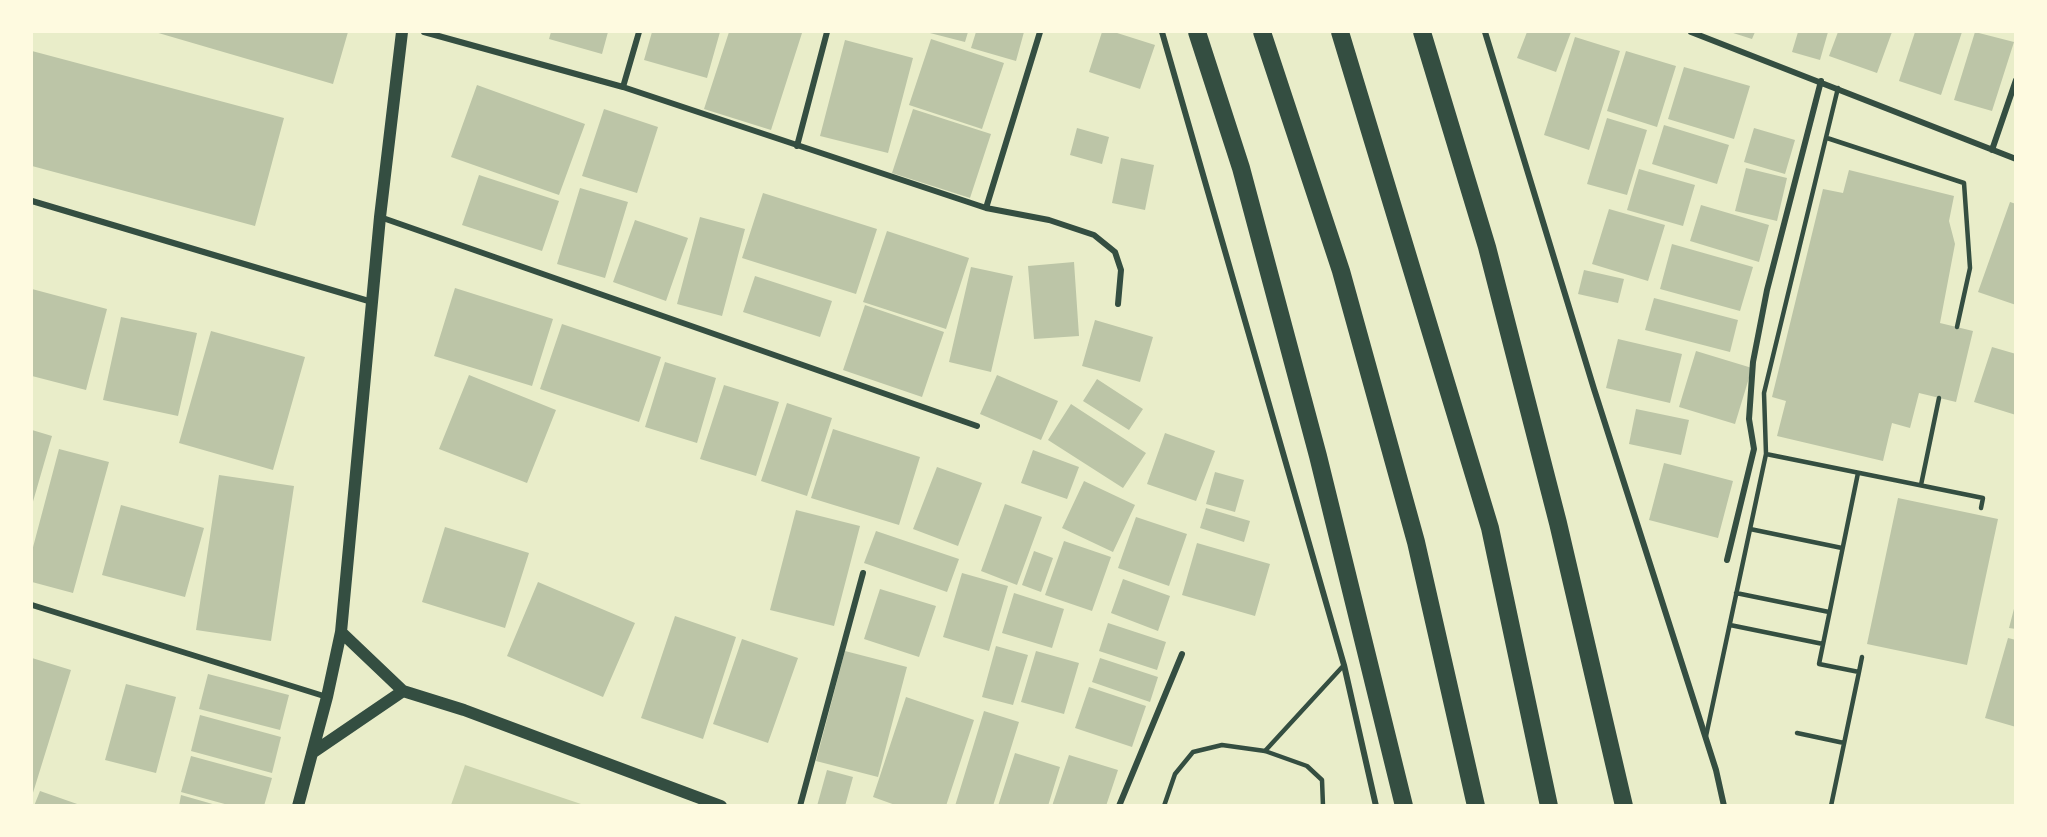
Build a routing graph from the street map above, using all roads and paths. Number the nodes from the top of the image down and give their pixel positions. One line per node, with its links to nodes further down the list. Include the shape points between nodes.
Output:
1 (402, 32): 23 (main road)
2 (424, 32): 15 (street)
3 (639, 32): 15 (street)
4 (827, 32): 18 (street)
5 (1040, 32): 22 (street)
6 (1162, 32): 45 (street)
7 (1197, 32): 61 (highway, via 1241,168 1318,456)
8 (1262, 32): 62 (highway, via 1341,271 1416,542)
9 (1340, 32): 63 (highway, via 1490,528)
10 (1422, 32): 64 (highway, via 1490,259 1558,522)
11 (1485, 32): 50 (street)
12 (1691, 32): 14 (street)
13 (2016, 80): 19 (street)
14 (1821, 81): 16 (street); 35 (street, via 1767,290 1753,362 1749,419 1754,449)
15 (622, 87): 18 (street)
16 (1838, 88): 17 (lane); 19 (street)
17 (1827, 138): 26 (lane, via 1964,183 1970,268); 29 (lane, via 1764,393)
18 (797, 146): 22 (street)
19 (1992, 150): 20 (street)
20 (2016, 159)
21 (32, 201): 24 (street)
22 (986, 208): 25 (street, via 1049,220 1094,235 1115,252 1121,270)
23 (380, 217): 24 (main road); 28 (street)
24 (372, 302): 41 (main road)
25 (1118, 304)
26 (1957, 327)
27 (1939, 398): 31 (lane)
28 (976, 426)
29 (1766, 454): 30 (lane); 33 (lane)
30 (1858, 473): 31 (lane); 34 (lane)
31 (1921, 485): 32 (lane, via 1983,498)
32 (1981, 508)
33 (1750, 529): 34 (lane); 37 (lane)
34 (1842, 548): 39 (lane)
35 (1727, 560)
36 (863, 573): 56 (street)
37 (1736, 593): 39 (lane); 40 (lane)
38 (32, 605): 48 (street)
39 (1830, 612): 42 (lane)
40 (1730, 625): 42 (lane); 50 (lane)
41 (341, 632): 47 (main road); 48 (main road)
42 (1823, 644): 46 (lane, via 1819,664)
43 (1182, 654): 57 (street)
44 (1862, 657): 46 (lane)
45 (1344, 665): 52 (lane); 60 (street)
46 (1859, 672): 51 (lane)
47 (403, 691): 53 (main road); 55 (main road)
48 (327, 697): 53 (main road)
49 (1797, 734): 51 (lane)
50 (1706, 739): 65 (street)
51 (1844, 743): 66 (lane)
52 (1264, 751): 58 (lane, via 1222,745 1193,752 1175,774); 59 (lane, via 1307,766 1322,780)
53 (312, 753): 54 (main road)
54 (298, 806)
55 (721, 806)
56 (800, 806)
57 (1119, 806)
58 (1164, 806)
59 (1323, 806)
60 (1376, 806)
61 (1404, 806)
62 (1476, 806)
63 (1549, 806)
64 (1624, 806)
65 (1724, 806)
66 (1832, 806)

